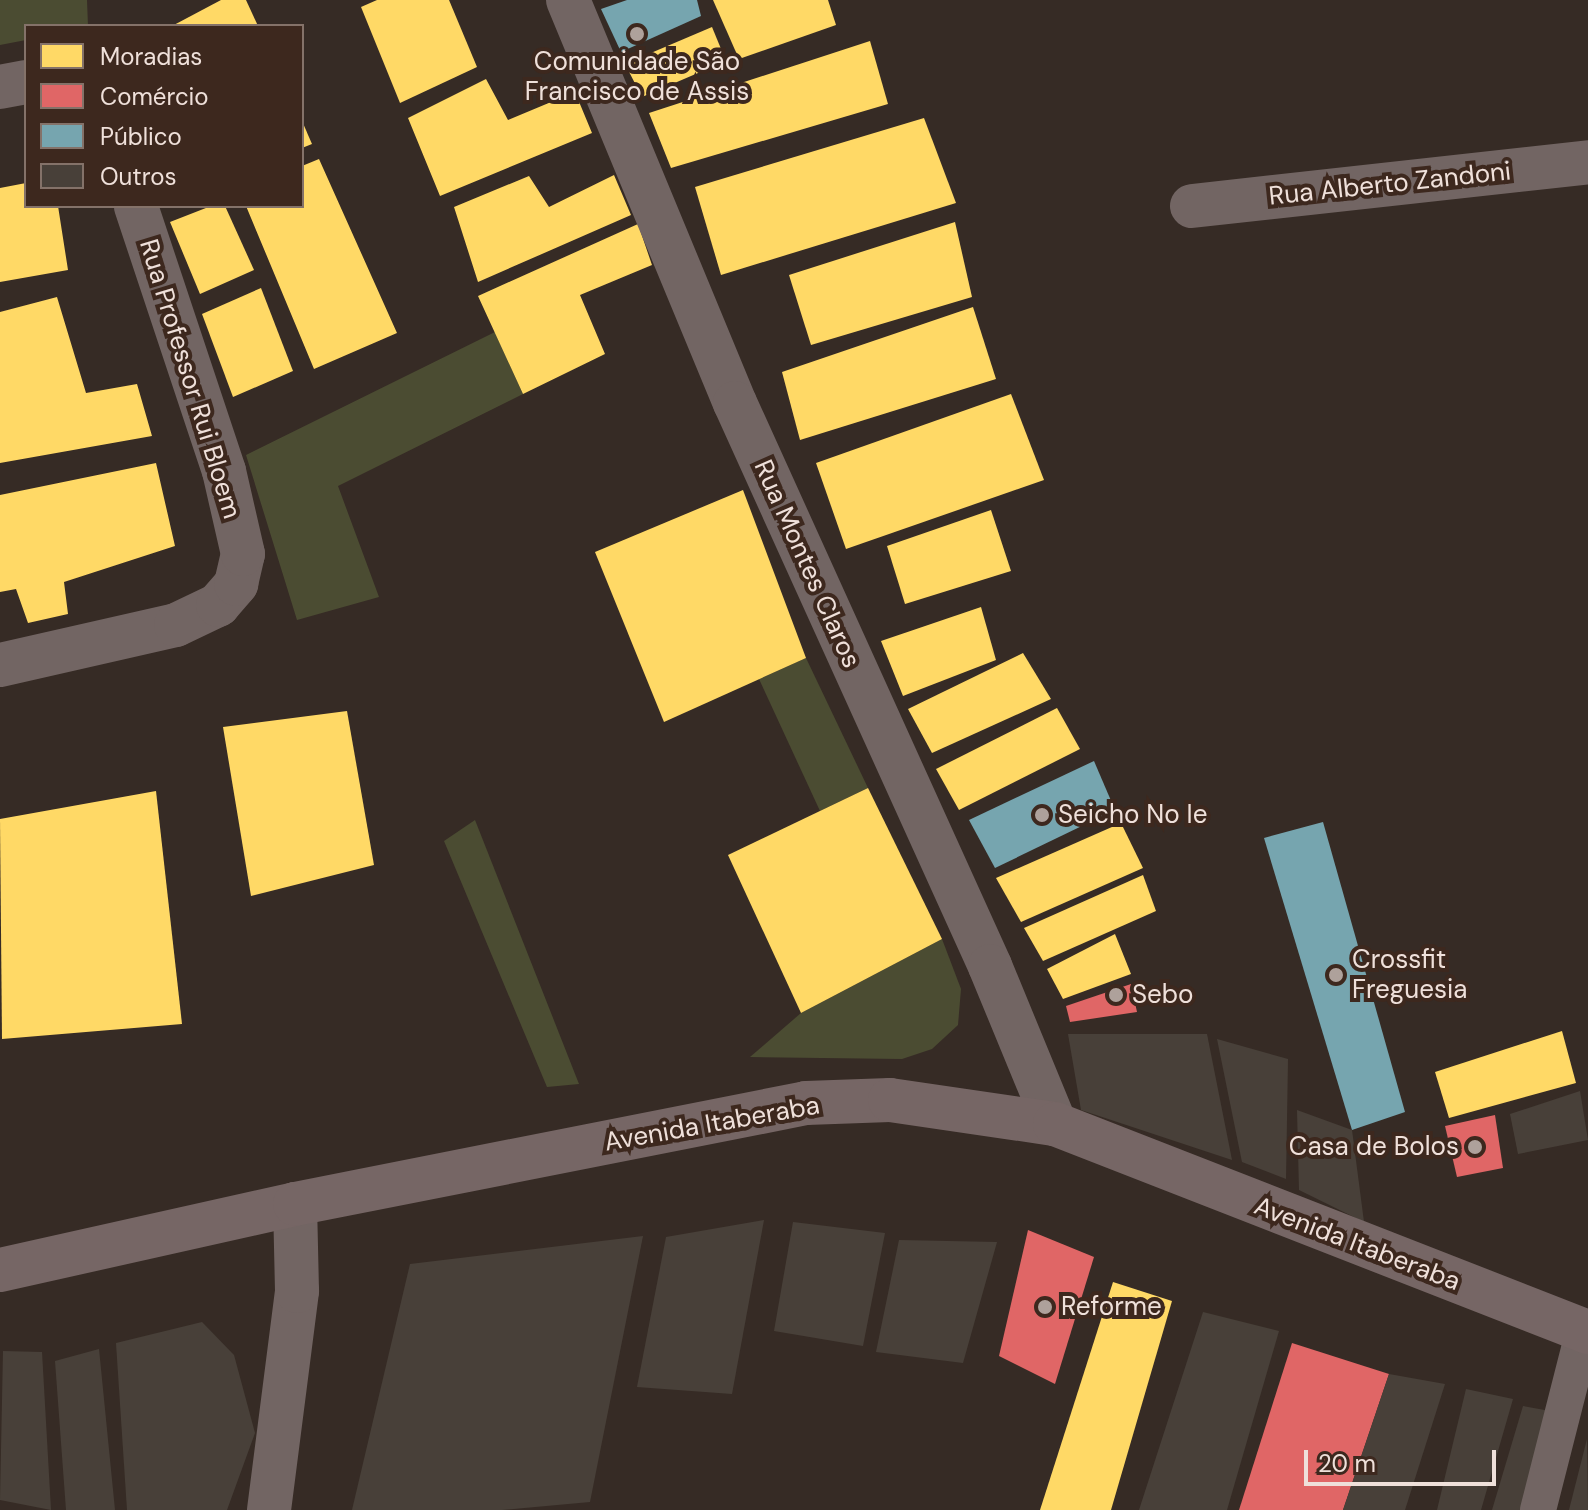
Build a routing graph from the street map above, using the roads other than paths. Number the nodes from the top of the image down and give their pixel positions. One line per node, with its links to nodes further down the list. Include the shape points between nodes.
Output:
1 (568, 0): 8 (street, Rua Montes Claros, via 735,403 990,966)
2 (24, 82): 3 (street)
3 (0, 87)
4 (1588, 162): 5 (street, Rua Alberto Zandoni)
5 (1192, 206)
6 (137, 208): 7 (street, Rua Professor Rui Bloem, via 224,471 243,554 236,584 218,605 176,625)
7 (0, 665)
8 (1055, 1124): 9 (main road, Avenida Itaberaba, via 890,1100 806,1103); 11 (main road, Avenida Itaberaba)
9 (295, 1204): 10 (main road, Avenida Itaberaba); 12 (street, via 297,1291)
10 (0, 1270)
11 (1586, 1331): 13 (lane)
12 (269, 1510)
13 (1538, 1510)

